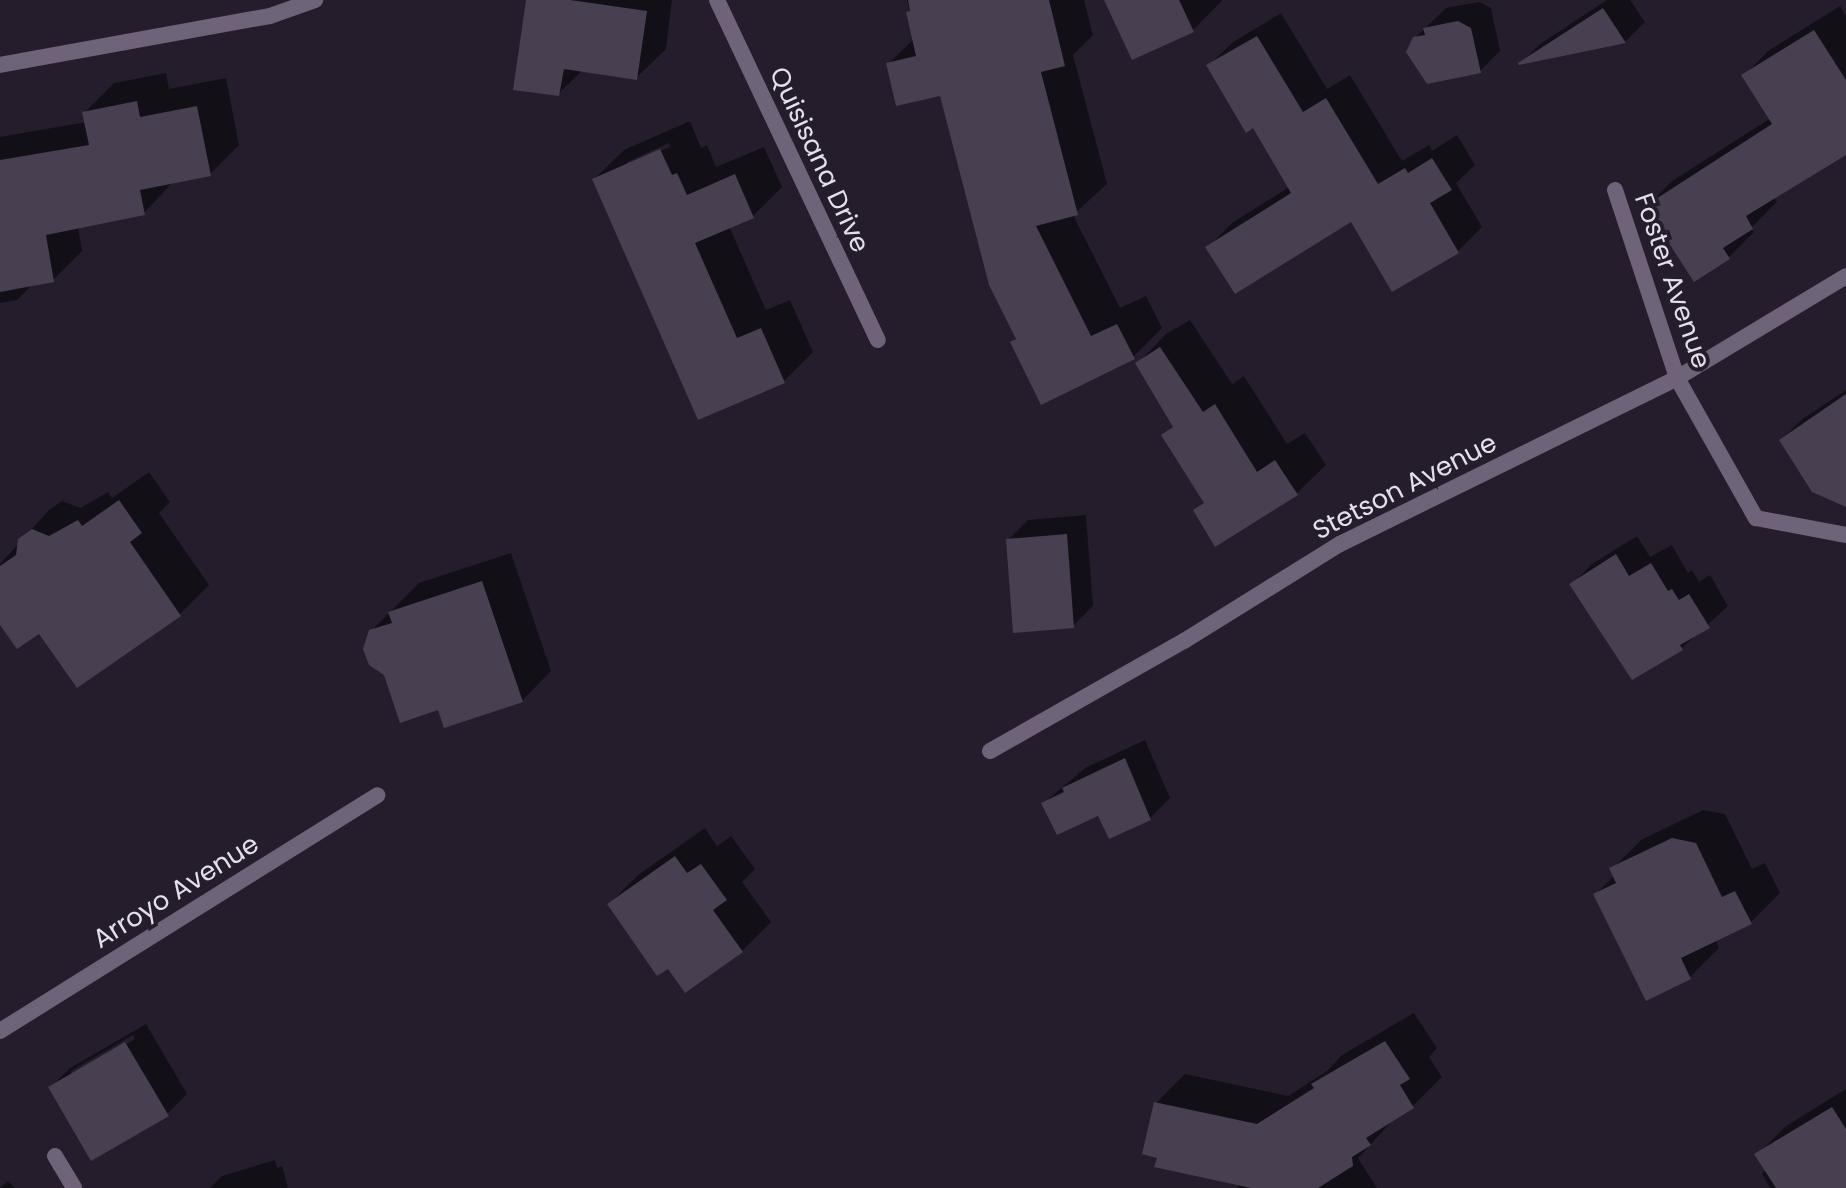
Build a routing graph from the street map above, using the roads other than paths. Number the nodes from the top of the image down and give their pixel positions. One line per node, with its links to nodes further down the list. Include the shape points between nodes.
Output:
1 (315, 0): 3 (street, via 270,16)
2 (717, 0): 6 (street, Quisisana Drive)
3 (0, 65)
4 (1615, 190): 7 (street, Foster Avenue)
5 (1846, 276): 7 (street, Stetson Avenue)
6 (878, 340)
7 (1677, 378): 8 (street, Foster Avenue, via 1756,518); 9 (street, Stetson Avenue, via 1340,544 1184,641)
8 (1846, 535)
9 (990, 751)
10 (377, 795): 11 (street, Arroyo Avenue)
11 (0, 1031)
12 (55, 1156): 13 (street)
13 (74, 1188)

